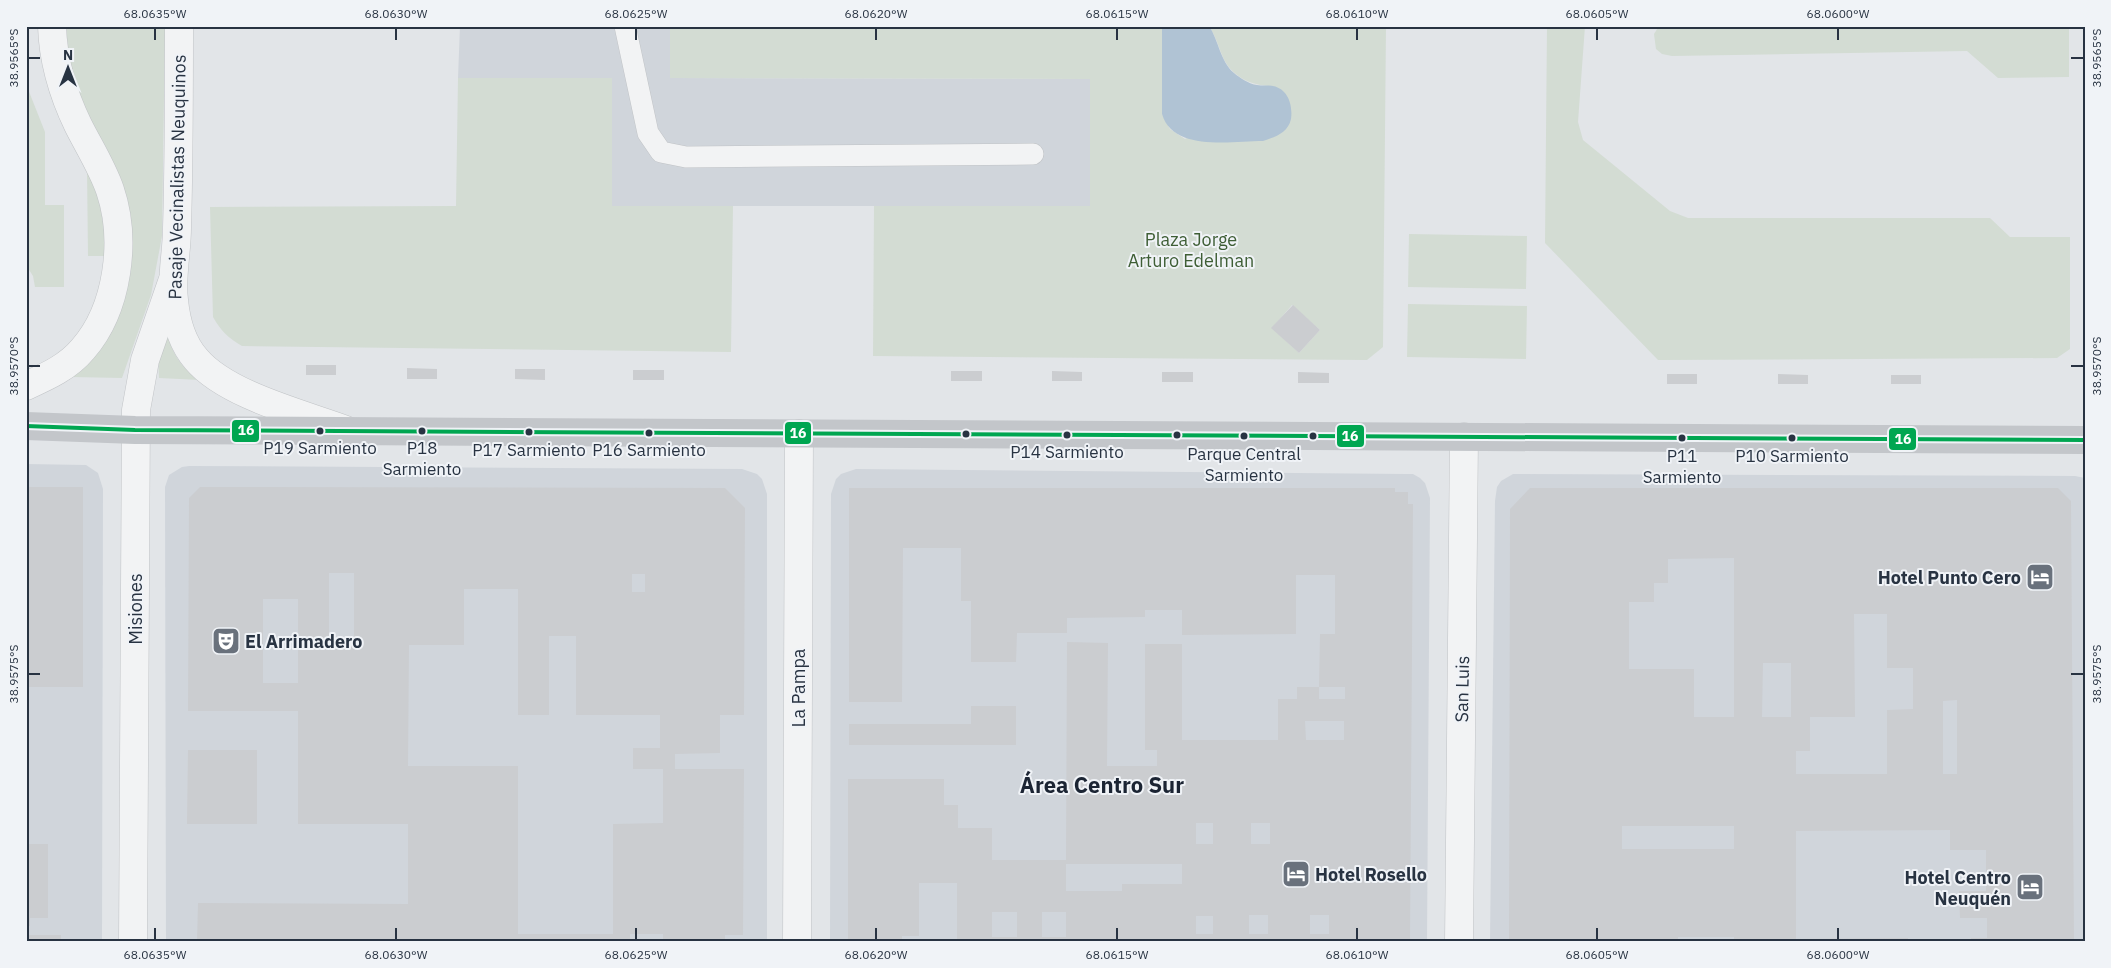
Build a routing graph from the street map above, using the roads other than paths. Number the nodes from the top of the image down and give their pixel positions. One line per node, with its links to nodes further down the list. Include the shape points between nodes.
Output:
1 (52, 26): 6 (street, via 65,94 111,192 118,252 112,292 93,336 84,349 52,375)
2 (179, 26): 5 (street, Pasaje Vecinalistas Neuquinos, via 177,228)
3 (625, 26): 4 (lane, via 648,133 661,152 686,157)
4 (1032, 154)
5 (172, 282): 8 (street, Misiones, via 145,360); 9 (street, Pasaje Vecinalistas Neuquinos, via 181,333 192,354 210,372 237,389)
6 (26, 386)
7 (26, 426): 8 (main road)
8 (135, 430): 9 (main road); 13 (street, Misiones)
9 (351, 431): 10 (main road)
10 (799, 434): 11 (main road); 14 (street, La Pampa)
11 (1464, 437): 12 (main road); 15 (street, San Luis)
12 (2085, 440)
13 (133, 942)
14 (797, 942)
15 (1459, 942)

